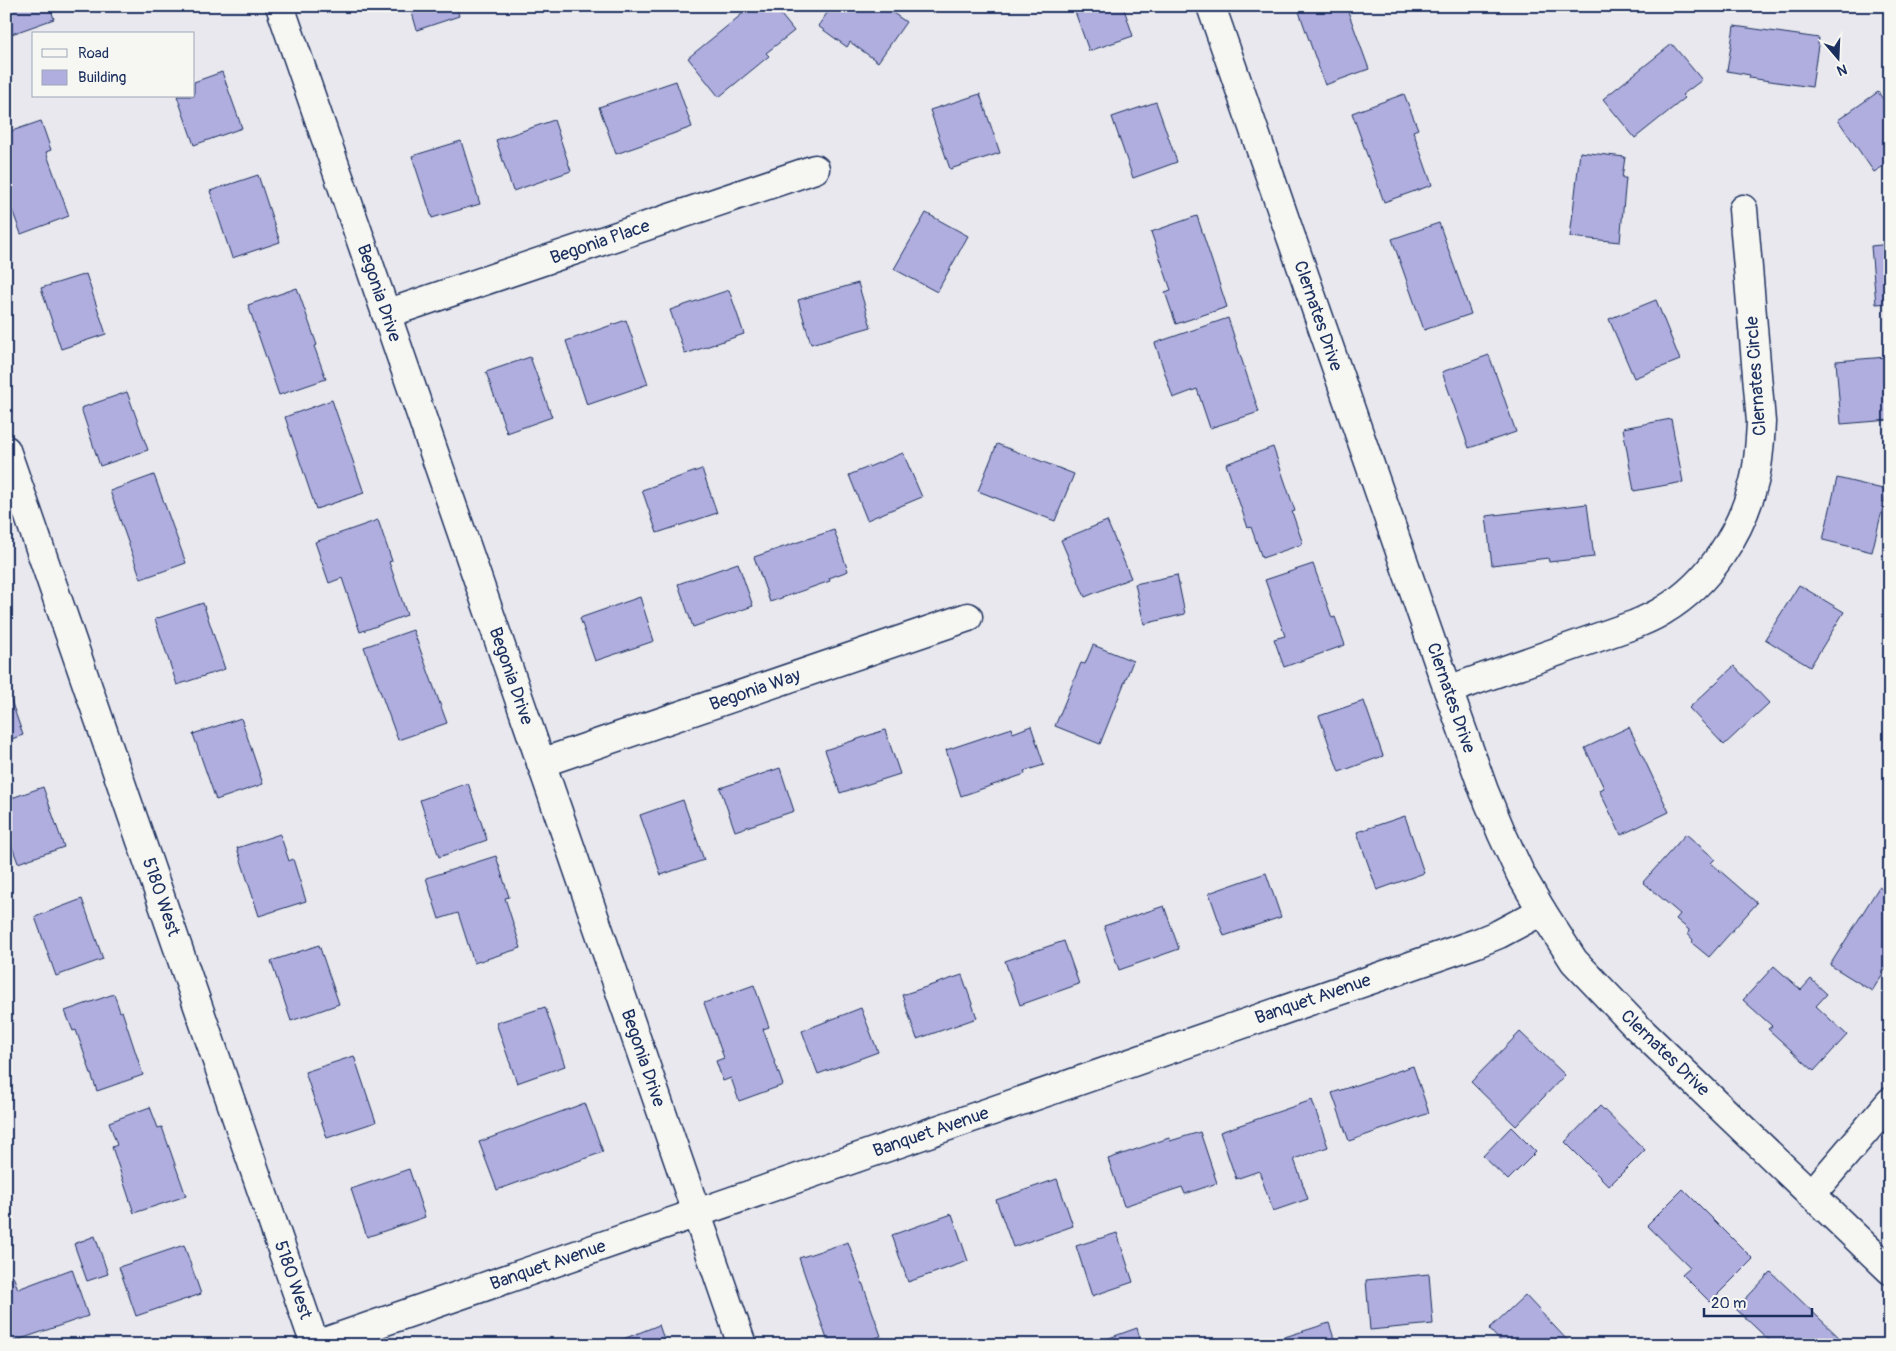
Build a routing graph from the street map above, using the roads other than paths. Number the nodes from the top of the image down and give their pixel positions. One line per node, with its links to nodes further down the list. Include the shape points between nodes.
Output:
1 (280, 6): 5 (street, Begonia Drive)
2 (1211, 6): 8 (street, Clernates Drive)
3 (815, 169): 5 (street, Begonia Place)
4 (1743, 209): 8 (street, Clernates Circle, via 1761,422 1755,482 1745,513 1729,543 1710,570 1664,610 1636,624)
5 (386, 314): 9 (street, Begonia Drive)
6 (6, 450): 15 (street, 5180 West)
7 (968, 617): 9 (street, Begonia Way)
8 (1448, 690): 10 (street, Clernates Drive, via 1502,834)
9 (541, 763): 13 (street, Begonia Drive)
10 (1542, 911): 12 (street, Clernates Drive, via 1574,961 1609,998); 13 (street, Banquet Avenue, via 1477,943)
11 (1890, 1102): 12 (street)
12 (1811, 1195): 14 (street, Clernates Drive)
13 (697, 1213): 15 (street, Banquet Avenue); 16 (street, Begonia Drive)
14 (1890, 1270)
15 (316, 1345)
16 (742, 1345)

